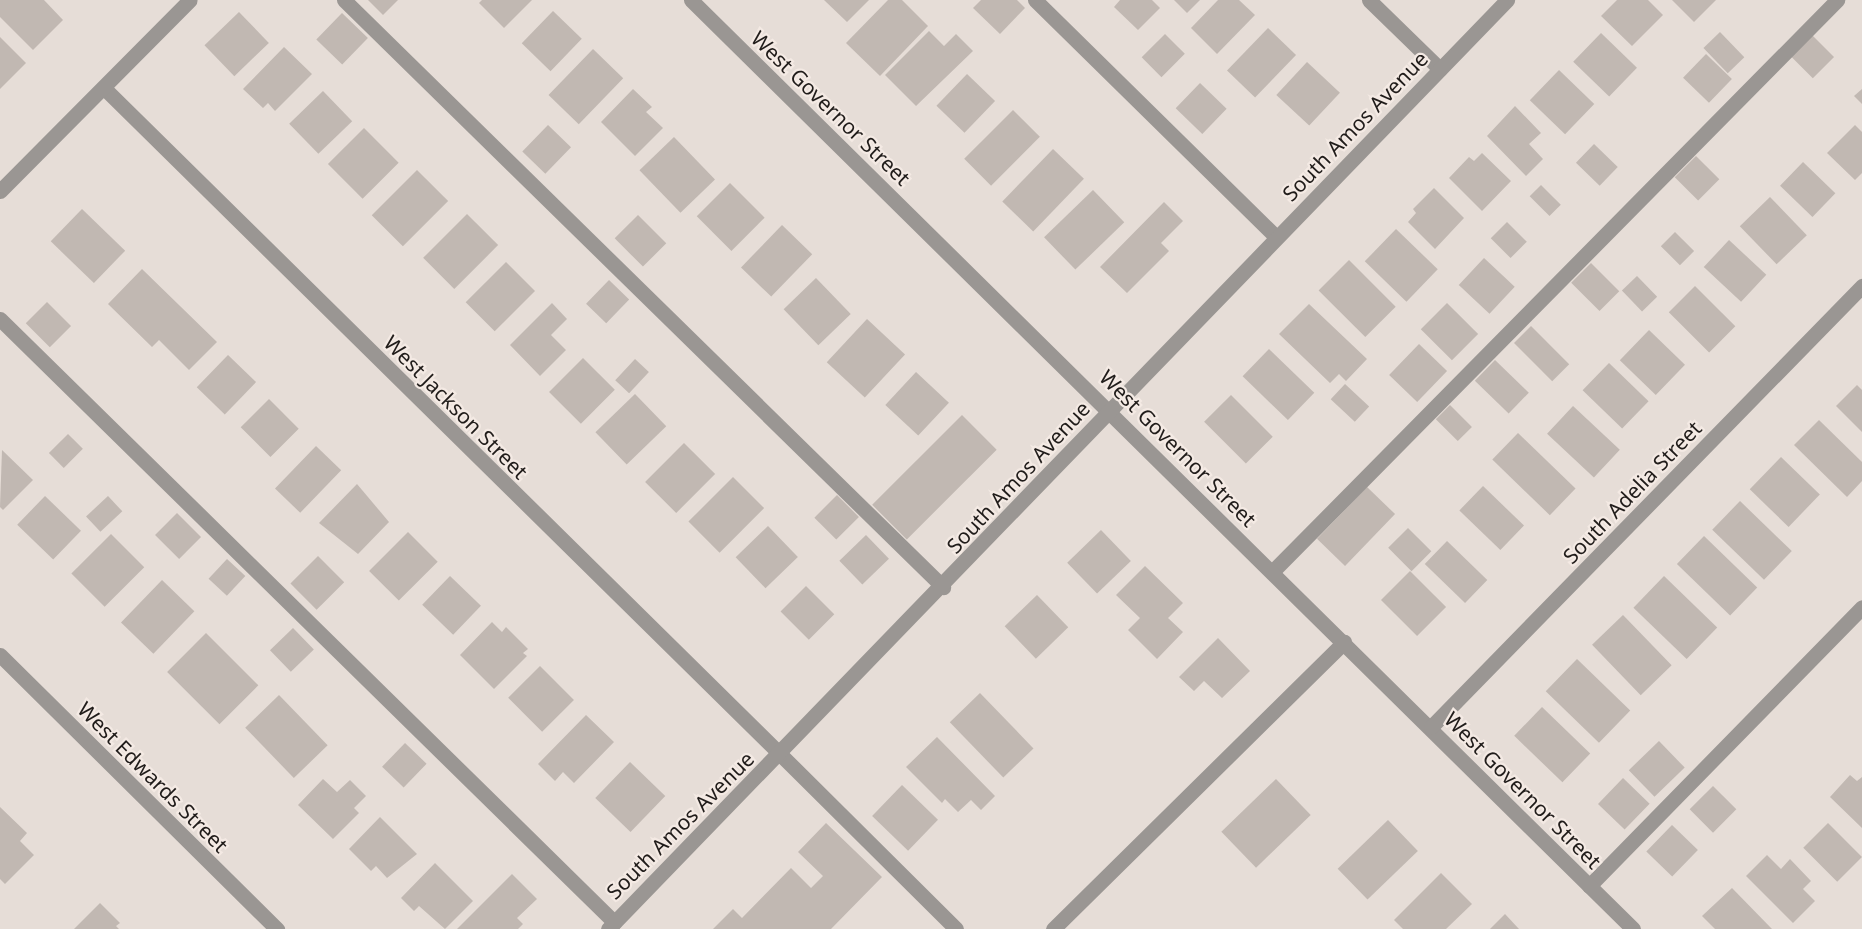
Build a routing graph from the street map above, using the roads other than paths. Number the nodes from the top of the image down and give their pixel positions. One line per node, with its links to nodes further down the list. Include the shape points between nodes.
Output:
1 (190, 0): 9 (street)
2 (344, 0): 16 (street)
3 (691, 0): 14 (street, West Governor Street)
4 (1035, 0): 11 (street)
5 (1369, 0): 8 (street)
6 (1507, 0): 8 (street, South Amos Avenue)
7 (1837, 0): 15 (street)
8 (1440, 69): 11 (street, South Amos Avenue)
9 (104, 88): 10 (street); 21 (street, West Jackson Street)
10 (0, 191)
11 (1276, 237): 14 (street, South Amos Avenue)
12 (1862, 286): 20 (street, South Adelia Street)
13 (0, 319): 23 (street)
14 (1110, 410): 15 (street, West Governor Street); 16 (street, South Amos Avenue)
15 (1273, 571): 18 (street, West Governor Street)
16 (943, 587): 21 (street, South Amos Avenue)
17 (1862, 607): 22 (street)
18 (1344, 642): 20 (street, West Governor Street); 26 (street)
19 (0, 655): 24 (street, West Edwards Street)
20 (1431, 727): 22 (street, West Governor Street)
21 (780, 754): 23 (street, South Amos Avenue); 25 (street, West Jackson Street)
22 (1589, 886): 27 (street, West Governor Street)
23 (611, 926)
24 (277, 929)
25 (956, 929)
26 (1053, 929)
27 (1633, 929)

